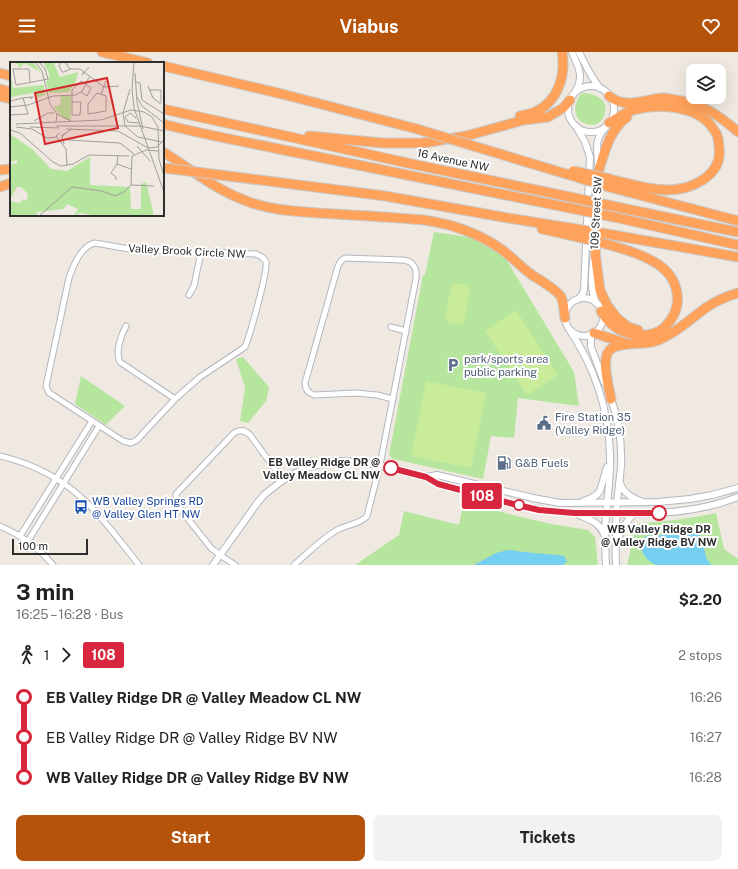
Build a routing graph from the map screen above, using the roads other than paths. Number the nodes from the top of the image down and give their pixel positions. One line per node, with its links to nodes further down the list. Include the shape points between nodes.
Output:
1 (102, 52): 5 (highway)
2 (562, 52): 20 (highway, via 561,82 548,103 536,112 515,118)
3 (572, 52): 13 (street, via 581,76)
4 (579, 52): 11 (street, via 596,83)
5 (144, 62)
6 (164, 66): 29 (highway, bridge, via 417,129)
7 (0, 74): 8 (highway)
8 (10, 76)
9 (0, 89): 10 (highway)
10 (10, 92)
11 (606, 93): 13 (street, via 595,87 586,87 578,90); 18 (street, via 614,108); 21 (highway, via 615,101 624,103 664,98 685,101 708,109)
12 (0, 96): 14 (highway)
13 (571, 98): 19 (street, via 568,112); 20 (highway, via 563,108 548,117)
14 (10, 99)
15 (644, 108): 18 (highway, via 629,112); 27 (highway, via 620,122 609,140); 29 (highway, via 676,107 703,118 714,129 719,139 720,153 717,163 711,174 701,182 684,188 666,190)
16 (164, 109): 22 (highway, 16 Avenue NW)
17 (164, 124): 35 (highway, 16 Avenue NW, bridge, via 487,190)
18 (608, 124): 19 (street, via 600,130 591,132); 27 (street, 109 Street SW, via 597,145)
19 (576, 126): 40 (street, 109 Street SW, via 590,157 584,290)
20 (495, 128): 22 (highway, via 423,143 383,143)
21 (738, 132)
22 (277, 134): 33 (highway, 16 Avenue NW, bridge)
23 (164, 153): 42 (highway, via 225,192 262,206 303,212 440,222 474,233 502,250 556,292 563,302)
24 (164, 168): 32 (highway, bridge, via 385,196)
25 (10, 169): 26 (highway)
26 (0, 170)
27 (598, 173): 34 (street, 109 Street SW)
28 (10, 183): 30 (highway)
29 (609, 183): 31 (highway)
30 (0, 187)
31 (738, 221)
32 (569, 231): 37 (highway, bridge, via 613,235); 47 (highway, bridge, via 636,254 659,265 673,278 678,293 677,307 664,328)
33 (738, 232)
34 (594, 235): 41 (street, 109 Street SW, via 592,295); 47 (highway, via 600,290 607,305 628,327)
35 (738, 245)
36 (201, 252): 39 (street, via 194,286); 50 (street, Valley Brook Circle NW, via 256,254 264,258 266,266 245,346 200,377); 53 (street, Valley Brook Circle NW, via 129,250 95,243 88,245 74,264 46,386 51,394)
37 (738, 257)
38 (738, 293): 49 (highway, via 708,306 673,333 653,342)
39 (189, 296)
40 (577, 300): 41 (street, via 587,299); 42 (street, via 569,305)
41 (599, 307): 47 (highway, via 614,327 624,332 649,335); 48 (street, via 602,323)
42 (565, 318): 45 (street)
43 (126, 326): 50 (street, via 117,354 120,362)
44 (391, 327): 46 (street)
45 (569, 329): 48 (street, via 586,336); 56 (street, via 588,361 604,405)
46 (406, 331): 51 (street); 51 (street, via 416,278 413,264 403,260 345,258 341,261 306,387 314,395 350,393)
47 (657, 332)
48 (592, 334): 49 (highway); 52 (street, via 591,346)
49 (630, 345): 52 (highway, via 619,345 608,351 606,368)
50 (175, 399): 54 (street, Valley Brook Circle NW, via 137,440 131,443)
51 (393, 399): 57 (street)
52 (611, 399): 61 (street, via 620,444)
53 (92, 421): 54 (street, Valley Brook Circle NW); 59 (street)
54 (99, 426): 62 (street)
55 (0, 456): 59 (street, via 28,464)
56 (610, 456): 65 (street, via 598,494); 66 (street)
57 (380, 465): 58 (street); 60 (street, via 336,461 306,468); 83 (street, via 366,519 335,532)
58 (426, 477): 65 (street, via 437,475 546,501); 69 (street, via 438,484 524,506)
59 (56, 479): 62 (street); 74 (street)
60 (283, 480): 78 (street, via 258,502); 78 (street, via 250,434 241,430 234,433 177,493 177,505 211,548)
61 (619, 483): 67 (street); 68 (street, via 626,494)
62 (64, 484): 76 (street); 80 (street, via 91,506)
63 (738, 488): 68 (street, via 690,499)
64 (738, 497): 72 (street, via 696,509)
65 (578, 503): 66 (street)
66 (607, 503): 67 (street); 70 (street)
67 (617, 503): 68 (street); 71 (street)
68 (644, 503)
69 (574, 513): 70 (street); 75 (street, via 596,522)
70 (606, 514): 71 (street); 75 (street)
71 (617, 514): 72 (street); 77 (street)
72 (635, 514): 77 (street, via 629,517)
73 (0, 526): 74 (street)
74 (20, 536): 76 (street)
75 (605, 536): 84 (street)
76 (28, 541): 79 (street)
77 (615, 543): 85 (street)
78 (220, 555): 81 (street); 82 (street)
79 (53, 565)
80 (139, 565)
81 (213, 565)
82 (235, 565)
83 (294, 565)
84 (606, 565)
85 (616, 565)

